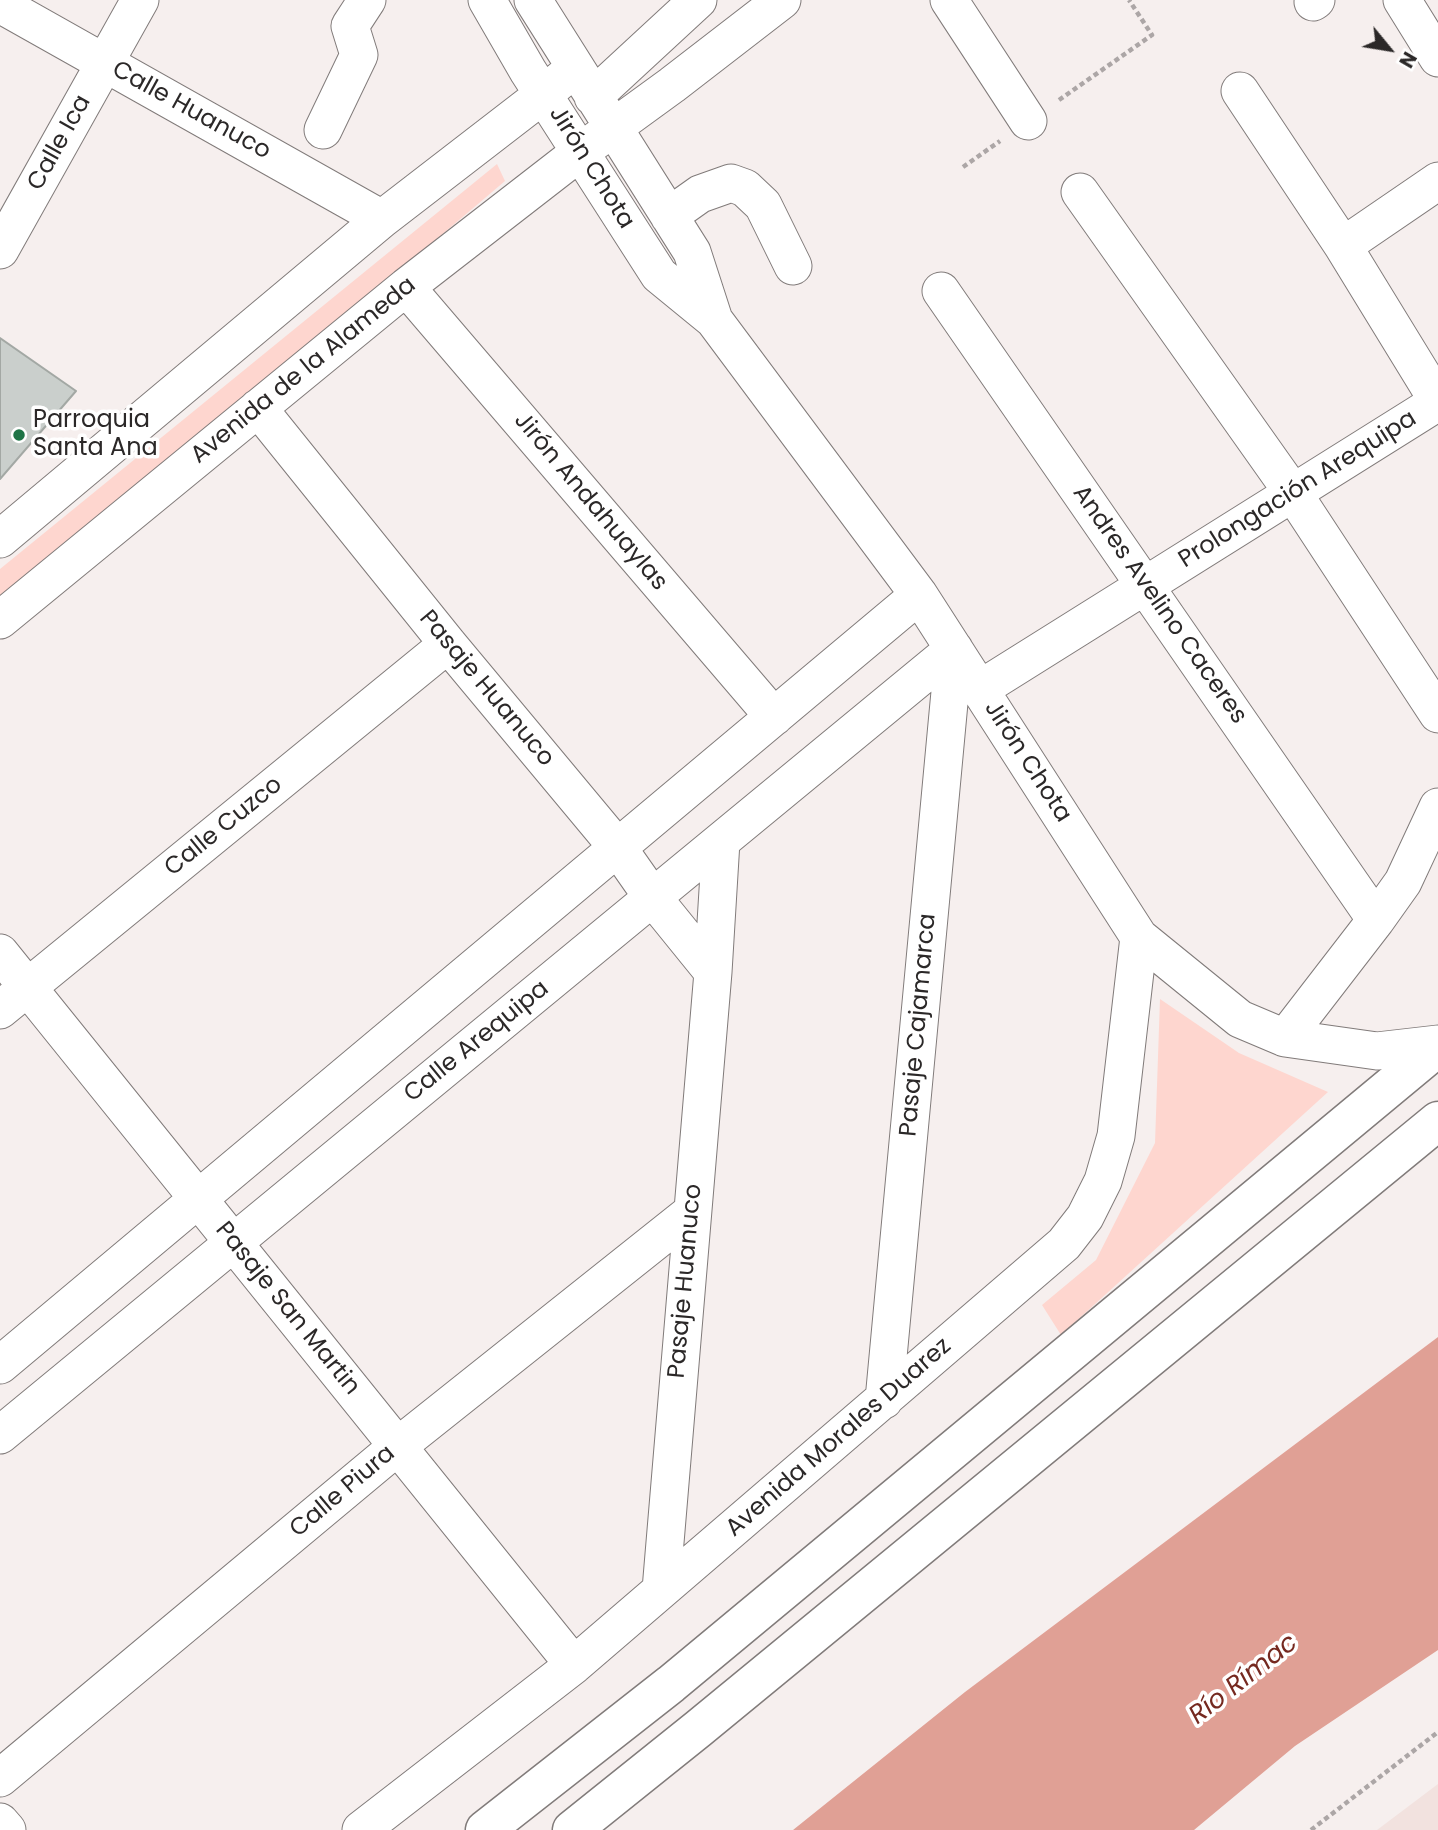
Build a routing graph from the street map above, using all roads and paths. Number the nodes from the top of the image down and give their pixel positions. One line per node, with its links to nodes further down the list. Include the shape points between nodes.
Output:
1 (140, 0): 13 (street, Calle Ica)
2 (367, 0): 19 (street, via 349,26 359,55)
3 (487, 0): 16 (street, Jirón Chota)
4 (533, 0): 14 (street, Jirón Chota)
5 (698, 0): 14 (street)
6 (782, 0): 18 (street, Avenida de la Alameda)
7 (949, 0): 17 (street)
8 (1129, 0): 11 (path)
9 (1402, 0): 12 (street)
10 (0, 4): 13 (street, Calle Huanuco)
11 (1152, 35)
12 (1438, 58)
13 (105, 63): 24 (street, Calle Huanuco); 26 (street, Calle Ica)
14 (584, 83): 16 (street); 18 (street, Jirón Chota)
15 (1240, 91): 25 (street)
16 (544, 94): 20 (street, Jirón Chota); 24 (street)
17 (1028, 121)
18 (612, 128): 20 (street, Avenida de la Alameda); 23 (street, Jirón Chota)
19 (323, 130)
20 (580, 152): 28 (street, Avenida de la Alameda); 30 (street, Jirón Chota, via 659,275)
21 (1438, 181): 25 (street)
22 (1080, 192): 33 (street)
23 (669, 216): 27 (street, via 700,194 732,183 745,188 763,205); 30 (street, Jirón Chota, via 692,252)
24 (382, 219): 34 (street)
25 (1343, 246): 31 (street)
26 (0, 250)
27 (793, 266)
28 (406, 286): 32 (street, Avenida de la Alameda); 42 (street, Jirón Andahuaylas)
29 (941, 291): 35 (street, Andres Avelino Caceres)
30 (714, 320): 36 (street, Jirón Chota)
31 (1438, 401): 33 (street, Prolongación Arequipa)
32 (258, 408): 37 (street, Avenida de la Alameda); 38 (street, Pasaje Huanuco)
33 (1293, 493): 35 (street, Prolongación Arequipa); 41 (street)
34 (0, 540)
35 (1146, 585): 40 (street, Prolongación Arequipa); 47 (street, Andres Avelino Caceres)
36 (919, 595): 39 (street, Jirón Chota); 42 (street)
37 (0, 620)
38 (448, 644): 45 (street, Pasaje Huanuco); 51 (street, Calle Cuzco)
39 (954, 649): 40 (street, Jirón Chota); 44 (street, Calle Arequipa); 60 (street, Pasaje Cajamarca)
40 (979, 688): 48 (street, Jirón Chota)
41 (1438, 714)
42 (774, 717): 45 (street)
43 (1438, 807): 47 (street, via 1403,882)
44 (721, 841): 46 (street, Calle Arequipa); 50 (street, Pasaje Huanuco)
45 (618, 848): 46 (street, Pasaje Huanuco); 56 (street)
46 (653, 898): 50 (street, Pasaje Huanuco); 58 (street, Calle Arequipa)
47 (1376, 920): 53 (street)
48 (1139, 937): 53 (street, Jirón Chota, via 1240,1019); 60 (street, Avenida Morales Duarez, via 1116,1136 1103,1181 1085,1217 1064,1244)
49 (0, 953): 51 (street, Pasaje San Martin)
50 (713, 972): 57 (street, Pasaje Huanuco)
51 (28, 987): 52 (street, Calle Cuzco); 56 (street, Pasaje San Martin)
52 (0, 1010)
53 (1285, 1038): 54 (street, Jirón Chota, via 1377,1051)
54 (1438, 1045): 70 (highway, via 671,1684)
55 (1438, 1121): 71 (highway)
56 (198, 1199): 58 (street, Pasaje San Martin); 59 (street)
57 (692, 1212): 62 (street, Calle Piura); 63 (street, Pasaje Huanuco)
58 (233, 1243): 61 (street, Calle Arequipa); 62 (street, Pasaje San Martin)
59 (0, 1365)
60 (884, 1400): 63 (street, Avenida Morales Duarez)
61 (0, 1435)
62 (398, 1446): 64 (street, Pasaje San Martin); 66 (street, Calle Piura)
63 (661, 1590): 64 (street, Avenida Morales Duarez)
64 (574, 1665): 69 (street, Avenida Morales Duarez)
65 (1438, 1732): 72 (path)
66 (0, 1778)
67 (0, 1822): 68 (street)
68 (7, 1830)
69 (361, 1830)
70 (485, 1830)
71 (572, 1830)
72 (1311, 1830)

